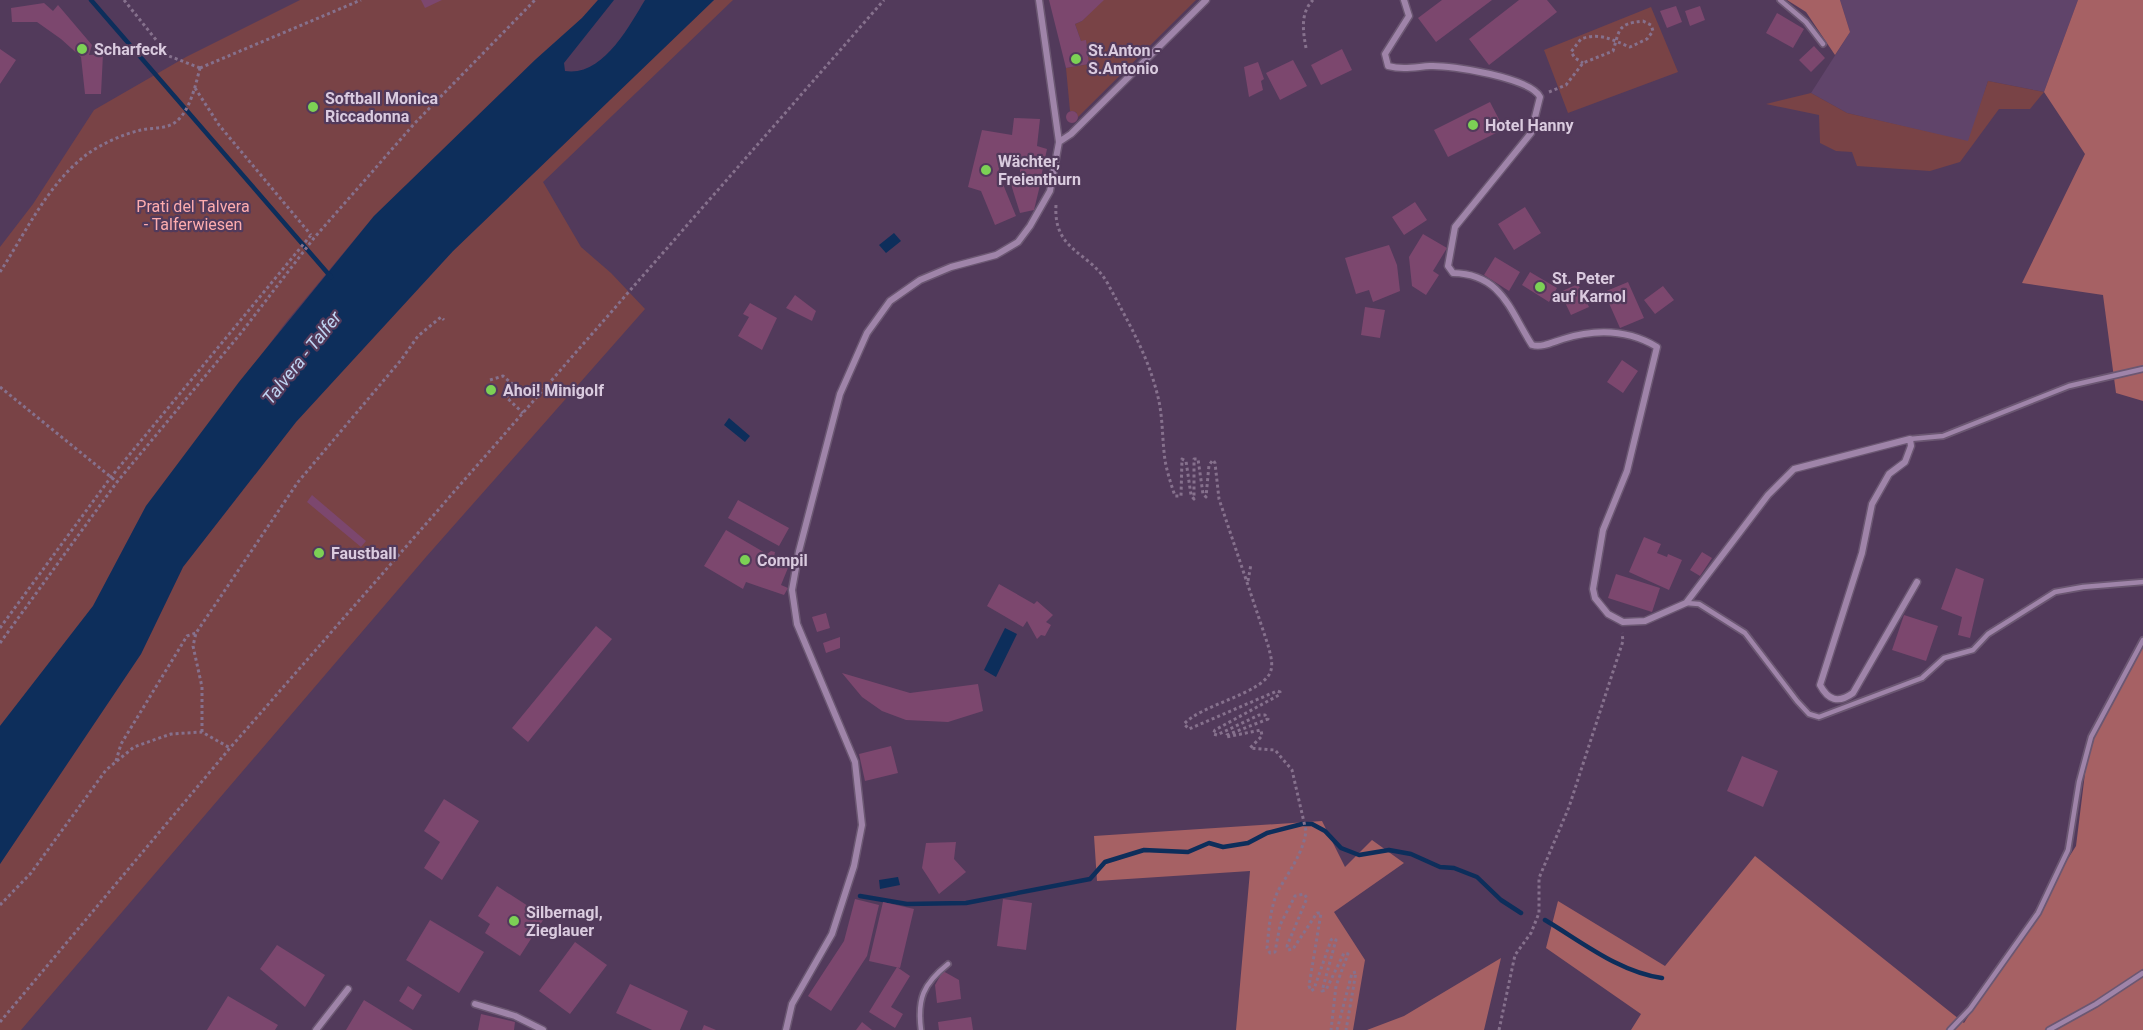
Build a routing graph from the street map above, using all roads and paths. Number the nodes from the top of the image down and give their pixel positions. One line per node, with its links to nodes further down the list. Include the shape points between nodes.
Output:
1 (124, 0): 14 (path, via 169,56)
2 (361, 0): 14 (path)
3 (535, 0): 19 (path)
4 (884, 0): 25 (path)
5 (1039, 0): 17 (street)
6 (1206, 0): 17 (street)
7 (1313, 0): 12 (path, via 1304,12)
8 (1404, 0): 16 (street, via 1409,16 1385,54 1388,66 1471,70 1518,82)
9 (1780, 0): 11 (lane, via 1806,22)
10 (1614, 41): 10 (path, via 1621,27 1643,21 1653,31 1630,47); 13 (path, via 1613,51); 13 (path, via 1605,36 1581,39 1572,52)
11 (1822, 44)
12 (1306, 48)
13 (1583, 63): 16 (path, via 1566,85)
14 (200, 68): 15 (path)
15 (195, 88): 19 (path, via 219,125); 20 (path, via 180,119 166,128 122,136 88,153 59,179)
16 (1539, 94): 34 (street, via 1531,133 1455,227 1448,266 1453,273 1480,277 1492,287 1515,312 1532,345 1599,331 1632,335 1657,347 1627,471 1603,530 1593,589 1608,614)
17 (1059, 142): 52 (street, via 1050,191 1018,242 996,255 920,280 890,301 867,333 840,394 792,590 797,624 855,762 862,825 854,866 832,934 792,1004)
18 (1056, 202): 30 (path, via 1055,213 1067,245 1106,281 1146,355 1159,399 1165,463 1175,496 1181,496 1183,458 1192,498 1196,493 1195,458 1199,462 1203,494 1208,496 1209,465 1213,460 1219,499)
19 (312, 236): 27 (path); 28 (path, via 241,333)
20 (0, 273)
21 (444, 320): 36 (path, via 441,317 418,336 298,482)
22 (2143, 369): 26 (lane, via 2069,386 1943,436)
23 (490, 380): 25 (path, via 503,376 516,387 506,397)
24 (0, 387): 27 (path)
25 (524, 413): 42 (path)
26 (1910, 439): 33 (street, via 1794,469 1768,495); 39 (street, via 1905,462 1890,474 1872,504 1862,553 1820,685 1833,700)
27 (111, 477): 28 (path); 35 (path)
28 (117, 482): 38 (path)
29 (1251, 564): 30 (path)
30 (1247, 582): 54 (path, via 1268,645 1272,666 1269,675 1184,724 1189,729 1280,692 1213,734 1265,715 1268,719 1226,737 1263,731 1250,748 1272,748 1288,764 1296,783 1305,840 1274,901 1267,948 1270,953 1275,952 1284,915 1295,896 1304,894 1305,904 1287,946 1288,950 1293,949 1317,913 1321,913 1311,991 1331,940 1336,940 1322,991 1344,952 1348,954 1336,986)
31 (1917, 582): 39 (street)
32 (2143, 582): 40 (lane, via 2055,592 1988,634 1973,650 1950,655 1916,681)
33 (1686, 603): 34 (street, via 1645,621); 40 (lane, via 1699,604 1745,633 1809,714 1819,717)
34 (1623, 622): 57 (path, via 1620,652 1569,807 1539,878 1539,913 1531,933 1515,954)
35 (0, 628)
36 (196, 633): 41 (path, via 193,646 202,687); 43 (path, via 187,636 121,744)
37 (2143, 640): 58 (lane, via 2086,752 2068,850 2038,913 1970,1009)
38 (0, 643)
39 (1845, 699): 40 (lane)
40 (1848, 707)
41 (202, 732): 42 (path); 43 (path, via 171,734 134,747)
42 (230, 748): 49 (path)
43 (115, 763): 44 (path, via 31,873)
44 (0, 904)
45 (948, 964): 53 (lane, via 925,987 918,1009)
46 (2143, 973): 59 (lane)
47 (348, 989): 50 (street)
48 (475, 1004): 51 (street, via 515,1016)
49 (0, 1023)
50 (316, 1030)
51 (543, 1030)
52 (786, 1030)
53 (921, 1030)
54 (1331, 1030)
55 (1337, 1030): 56 (path, via 1354,972 1357,975)
56 (1346, 1030)
57 (1499, 1030)
58 (1950, 1030)
59 (2049, 1030)

